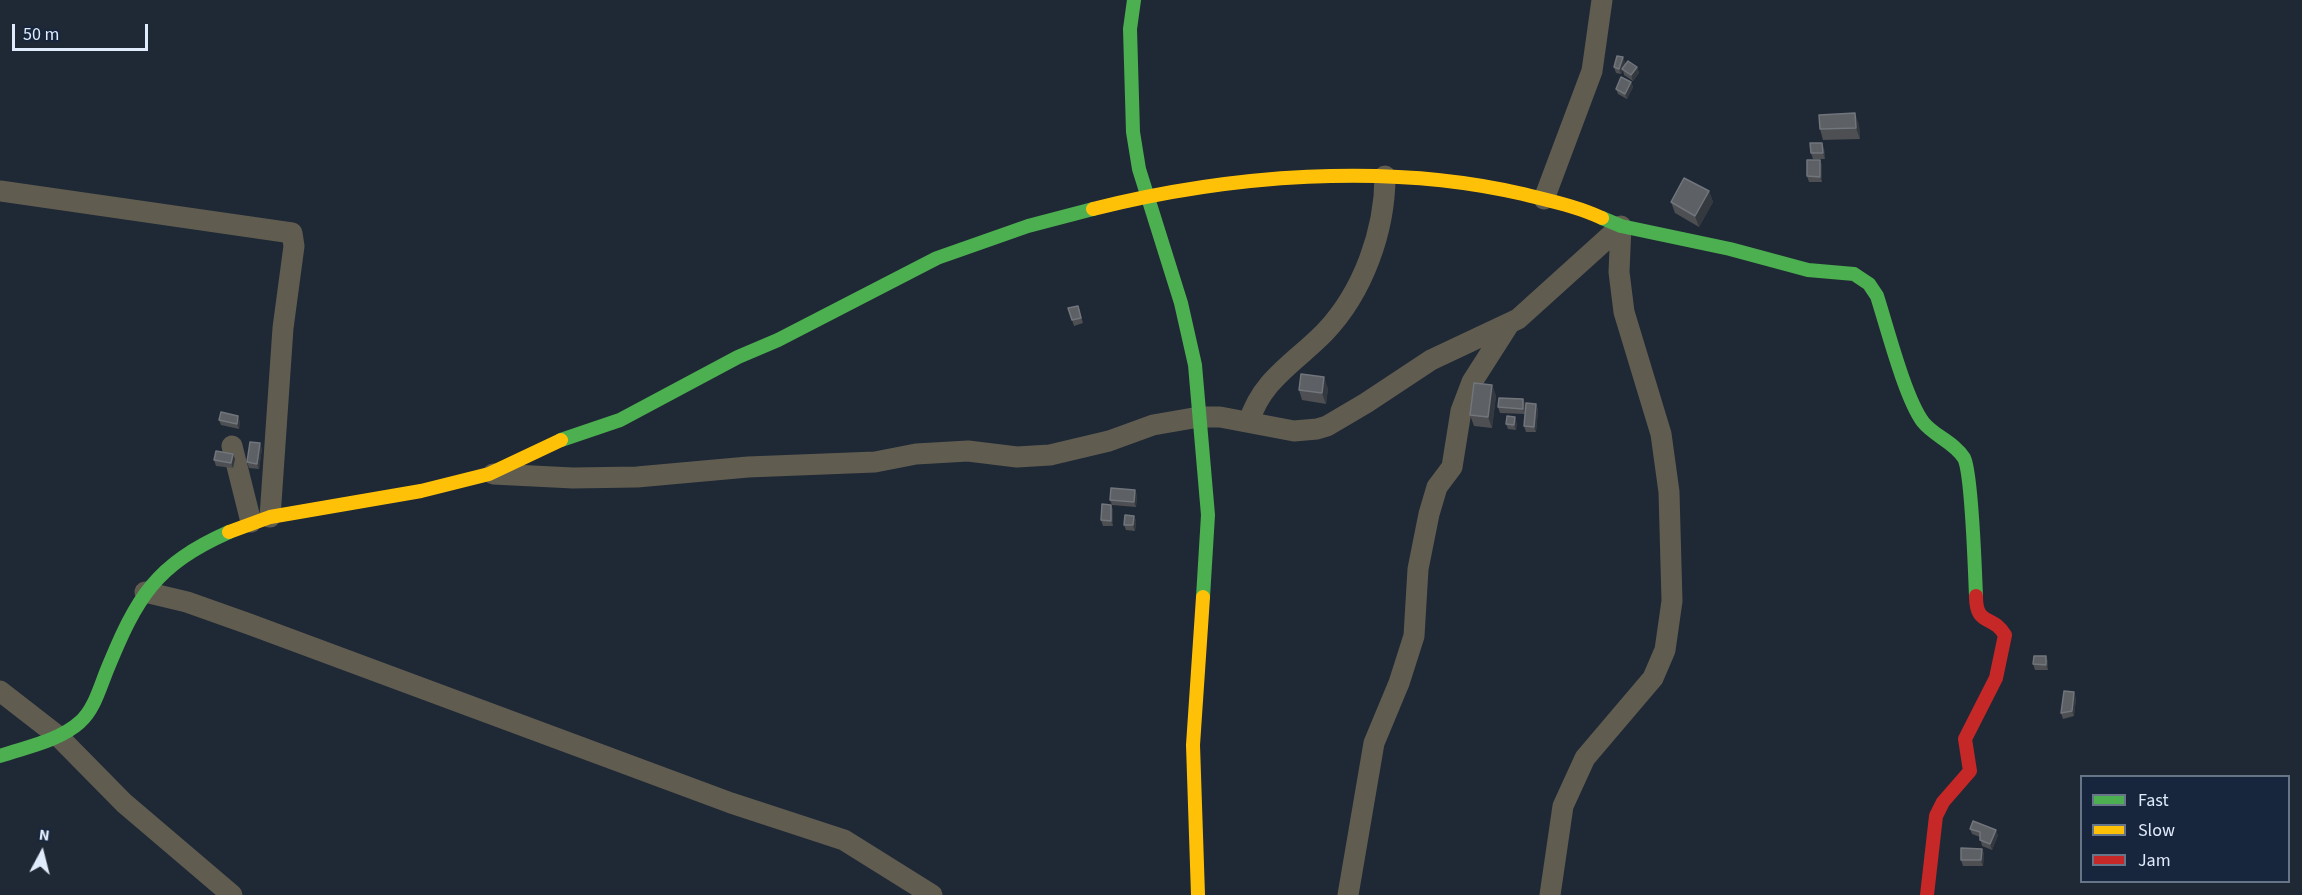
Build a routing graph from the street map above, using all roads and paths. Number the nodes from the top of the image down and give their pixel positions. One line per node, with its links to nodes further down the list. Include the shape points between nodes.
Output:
1 (1134, 0): 5 (street, via 1130,104 1139,169)
2 (1602, 0): 6 (street, via 1592,71)
3 (1385, 176): 5 (street, via 1302,177); 6 (street, via 1475,183); 10 (street, via 1380,229 1356,286 1326,331 1281,370 1261,394)
4 (0, 191): 13 (street, via 292,233 294,246)
5 (1149, 195): 9 (street, via 1195,365); 12 (street, via 1028,226 937,258 620,420 568,437)
6 (1544, 199): 7 (street, via 1578,207)
7 (1621, 226): 8 (street, via 1529,311); 22 (street, via 1618,272 1624,312 1661,434 1671,526 1672,602 1665,650 1653,678 1585,758 1563,806); 23 (street, via 1809,270 1845,272 1863,278 1877,296 1923,423 1965,460 1977,616 1999,626 2005,635 1996,678 1965,739 1970,771 1936,815)
8 (1509, 324): 10 (street, via 1431,360 1327,426 1294,430); 21 (street, via 1472,382 1461,411 1452,467 1437,487 1429,514 1418,569 1414,636 1374,743)
9 (1199, 417): 10 (street); 12 (street, via 1154,425 1050,455 916,454 875,462 637,477); 20 (street, via 1208,515 1193,745)
10 (1249, 422)
11 (232, 446): 13 (street)
12 (489, 474): 13 (street, via 421,491)
13 (260, 519): 14 (street, via 180,557)
14 (145, 592): 16 (street, via 127,622 91,707 80,722); 19 (street, via 239,620 731,803 844,840)
15 (0, 691): 16 (street)
16 (58, 736): 17 (street); 18 (street, via 124,803)
17 (0, 756)
18 (232, 895)
19 (932, 895)
20 (1198, 895)
21 (1348, 895)
22 (1550, 895)
23 (1927, 895)

